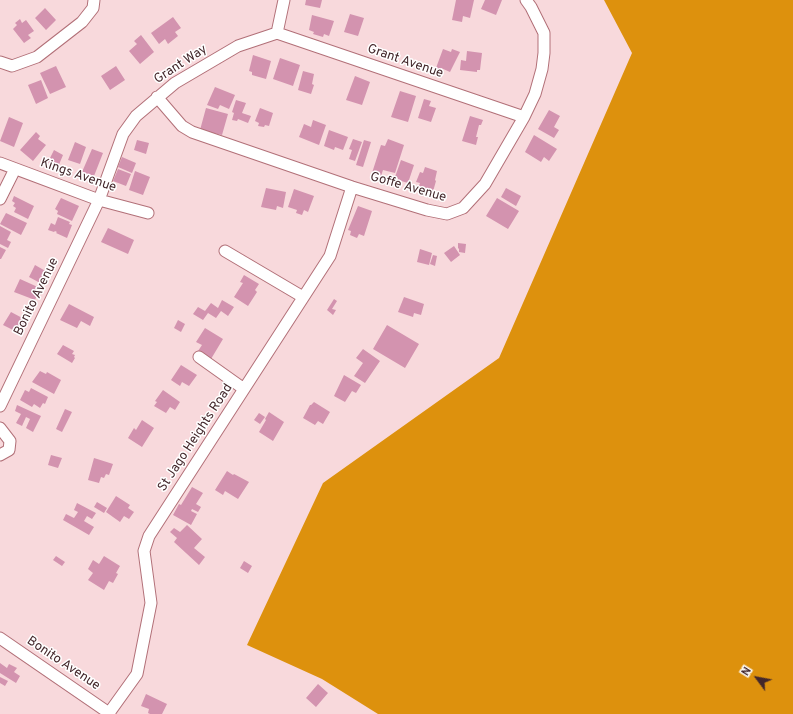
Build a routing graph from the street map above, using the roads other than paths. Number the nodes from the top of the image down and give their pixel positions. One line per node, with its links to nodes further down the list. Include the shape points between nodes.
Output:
1 (94, 0): 5 (street, via 93,8 82,22 37,57 12,66)
2 (284, 0): 4 (street)
3 (526, 0): 7 (street, Goffe Avenue, via 544,33 544,53 535,94)
4 (277, 34): 6 (street, Grant Way, via 238,46 175,83); 7 (street, Grant Avenue)
5 (0, 62)
6 (157, 97): 10 (street, Goffe Avenue, via 182,126 192,132); 12 (street, Grant Way, via 136,116 123,134)
7 (524, 117): 10 (street, Goffe Avenue, via 485,184 468,203 455,212 439,213)
8 (0, 163): 9 (street, Kings Avenue)
9 (15, 169): 11 (street); 12 (street, Kings Avenue)
10 (352, 187): 15 (street, St Jago Heights Road, via 330,256)
11 (0, 199)
12 (99, 200): 13 (street, Kings Avenue); 18 (street, Bonito Avenue)
13 (148, 213)
14 (225, 251): 15 (street)
15 (303, 297): 17 (street, St Jago Heights Road)
16 (199, 357): 17 (street)
17 (244, 389): 22 (street, St Jago Heights Road, via 149,536 144,551 150,603 137,674)
18 (0, 406)
19 (0, 428): 20 (street, via 10,441 9,450)
20 (0, 455)
21 (0, 638): 22 (street, Bonito Avenue)
22 (110, 713)

